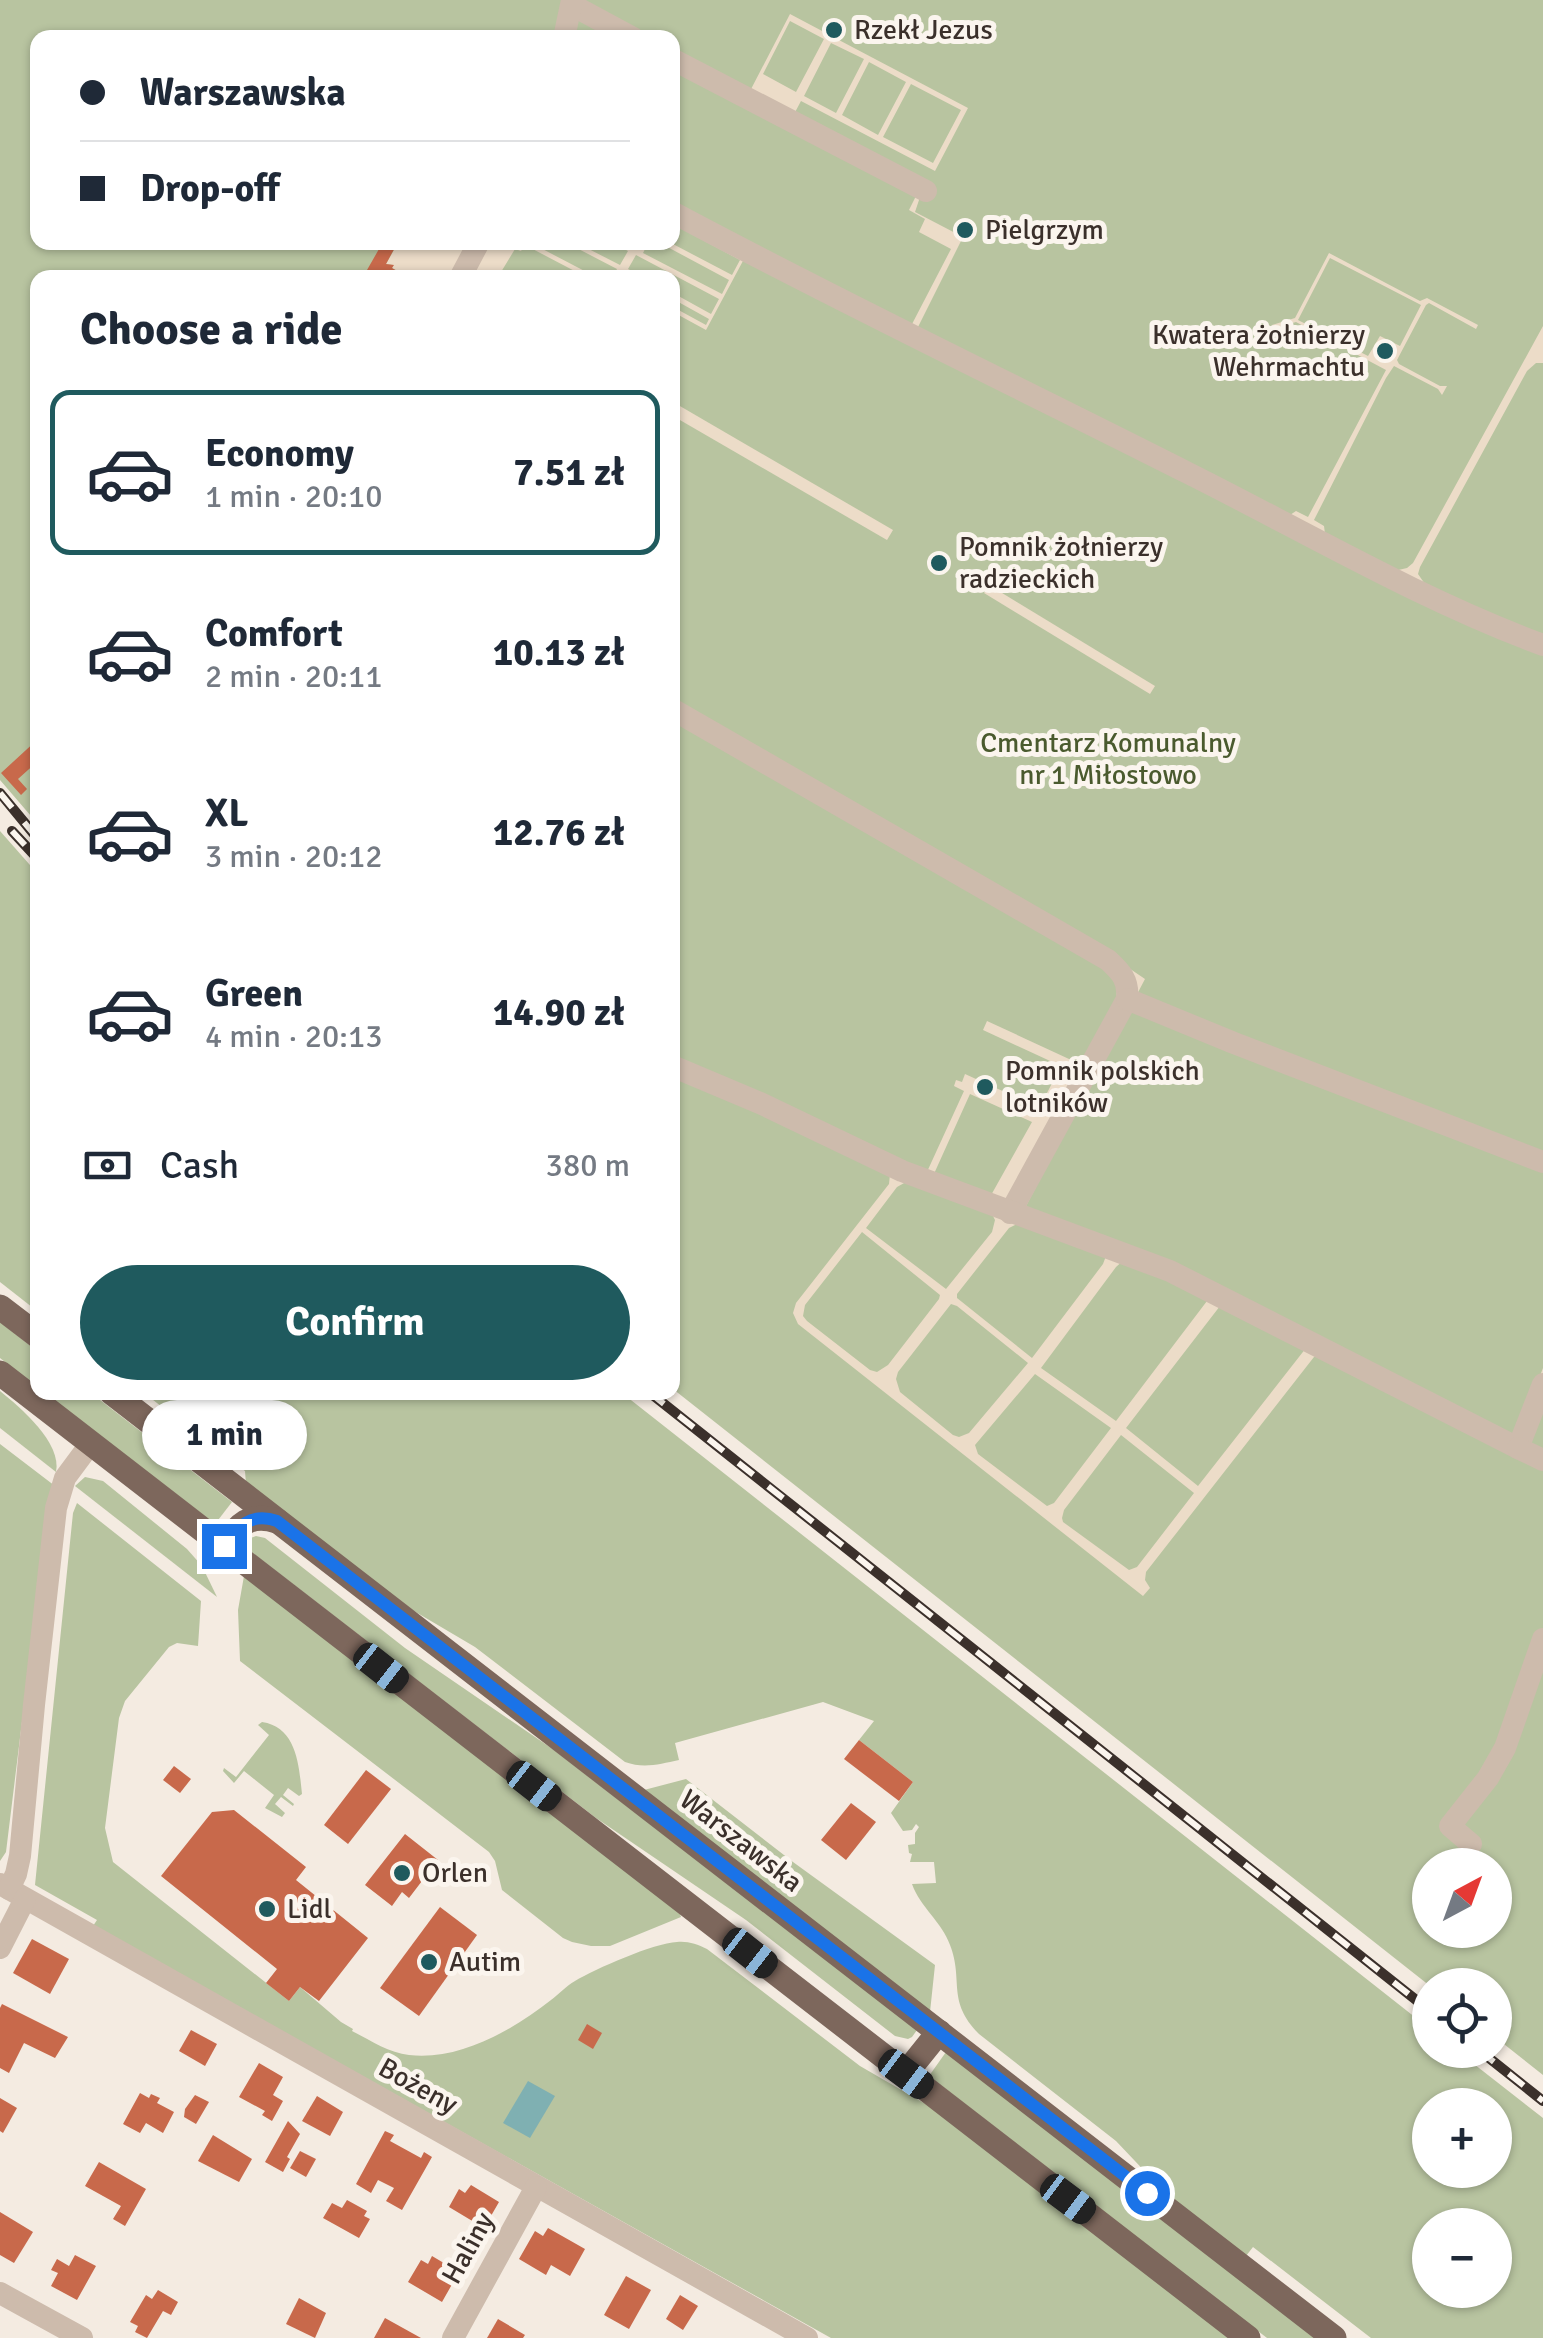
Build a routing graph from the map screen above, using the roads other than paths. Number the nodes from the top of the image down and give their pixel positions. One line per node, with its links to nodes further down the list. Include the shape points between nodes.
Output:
1 (572, 2): 2 (street); 3 (street)
2 (566, 30)
3 (619, 30)
4 (680, 62): 5 (street)
5 (926, 191)
6 (680, 216): 7 (street, via 1406,587)
7 (1543, 645)
8 (680, 714): 9 (street, via 1108,960 1127,983)
9 (1127, 999): 11 (street); 12 (street)
10 (680, 1069): 12 (street)
11 (1543, 1162)
12 (1010, 1213): 21 (street, via 1170,1270)
13 (0, 1307): 14 (main road)
14 (30, 1330)
15 (0, 1373): 17 (main road)
16 (1543, 1384): 21 (street)
17 (30, 1396)
18 (35, 1400): 20 (main road)
19 (121, 1400): 23 (main road, Warszawska)
20 (92, 1443): 24 (main road); 27 (street, via 65,1478 56,1508)
21 (1518, 1448): 22 (street)
22 (1543, 1460)
23 (277, 1521): 24 (main road, via 247,1520); 29 (main road, Warszawska)
24 (224, 1546): 30 (main road)
25 (1543, 1639): 26 (street, via 1505,1748 1450,1826)
26 (1471, 1844)
27 (11, 1891): 28 (street); 31 (street, Bożeny)
28 (0, 1948)
29 (939, 2032): 30 (main road); 37 (main road, Warszawska)
30 (906, 2074): 36 (main road)
31 (536, 2187): 34 (street, Haliny); 35 (street, Bożeny)
32 (0, 2293): 33 (street)
33 (82, 2338)
34 (454, 2338)
35 (807, 2338)
36 (1248, 2338)
37 (1334, 2338)

